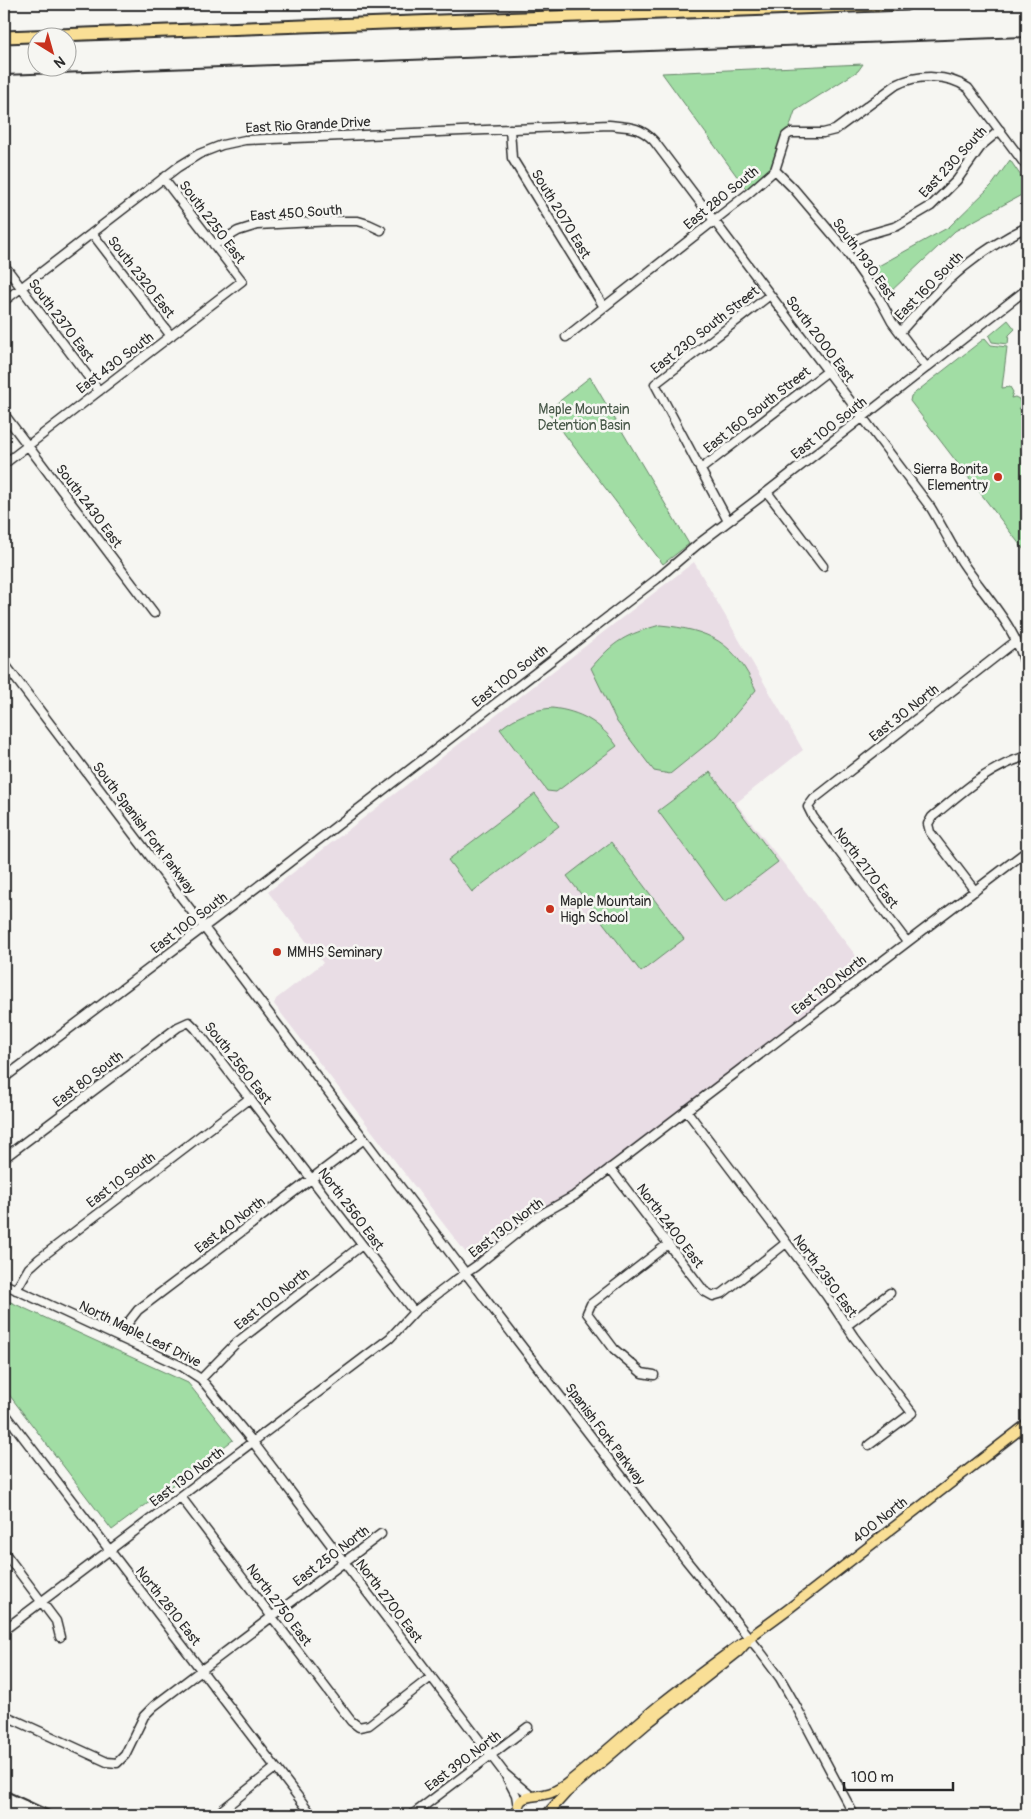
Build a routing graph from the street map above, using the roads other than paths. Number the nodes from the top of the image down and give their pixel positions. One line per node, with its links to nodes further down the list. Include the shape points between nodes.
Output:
1 (906, 4): 2 (highway)
2 (4, 37)
3 (635, 128): 4 (street, East Rio Grande Drive, via 609,125); 9 (street, South 2000 East, via 654,142)
4 (510, 129): 8 (street, East Rio Grande Drive, via 245,140 199,154); 21 (street, South 2070 East, via 512,158)
5 (1000, 130): 6 (street); 7 (street, East 280 South, via 968,88 954,80 938,77 906,80 835,130 790,133 786,136); 14 (street, East 230 South, via 982,144 957,180 931,206 897,226 866,235)
6 (1027, 167)
7 (775, 170): 9 (street, East 280 South); 14 (street, South 1930 East)
8 (163, 178): 12 (street, East Rio Grande Drive); 13 (street, South 2250 East)
9 (714, 220): 19 (street, South 2000 East); 21 (street, East 280 South)
10 (1027, 227): 22 (street, East 160 South, via 1004,238 966,264)
11 (382, 230): 13 (street, East 450 South, via 358,222 334,221 257,225 238,231)
12 (92, 233): 17 (street, East Rio Grande Drive); 23 (street, South 2320 East)
13 (214, 245): 16 (street, South 2250 East)
14 (844, 248): 22 (street, South 1930 East)
15 (4, 265): 17 (street, South 2370 East)
16 (242, 281): 23 (street, East 430 South)
17 (21, 288): 20 (street, East Rio Grande Drive); 27 (street, South 2370 East)
18 (1027, 289): 25 (street, East 100 South)
19 (770, 295): 26 (street, South 2000 East); 32 (street, East 230 South Street, via 654,384)
20 (4, 301)
21 (604, 307): 24 (street, East 280 South)
22 (900, 332): 25 (street, South 1930 East)
23 (171, 336): 27 (street, East 430 South)
24 (566, 337)
25 (926, 368): 29 (street, East 100 South)
26 (828, 371): 29 (street, South 2000 East); 32 (street, East 160 South Street)
27 (99, 391): 30 (street, East 430 South)
28 (4, 414): 30 (street, South 2430 East)
29 (864, 418): 33 (street, East 100 South); 37 (street, South 2000 East, via 931,508 962,562)
30 (28, 445): 31 (street, East 430 South); 36 (street, South 2430 East)
31 (4, 464)
32 (701, 469): 34 (street)
33 (768, 492): 34 (street, East 100 South); 35 (street)
34 (728, 521): 44 (street, East 100 South)
35 (823, 566)
36 (154, 613)
37 (1016, 641): 39 (street, South 2000 East); 41 (street, East 30 North, via 814,798)
38 (4, 663): 44 (street, South Spanish Fork Parkway)
39 (1027, 672)
40 (1027, 756): 43 (street, via 990,771 932,817 928,824 930,832)
41 (808, 807): 45 (street, North 2170 East)
42 (1027, 851): 43 (street, East 130 North)
43 (975, 891): 45 (street, East 130 North)
44 (204, 927): 47 (street, East 100 South); 48 (street, South Spanish Fork Parkway)
45 (907, 942): 50 (street, East 130 North)
46 (189, 1022): 49 (street, South 2560 East); 53 (street, East 80 South)
47 (4, 1078)
48 (320, 1079): 52 (street, Spanish Fork Parkway)
49 (250, 1098): 51 (street, South 2560 East); 61 (street, East 10 South, via 38,1259)
50 (686, 1110): 54 (street, East 130 North); 56 (street, North 2350 East)
51 (267, 1120): 55 (street, North 2560 East)
52 (364, 1139): 55 (street, East 40 North); 59 (street, Spanish Fork Parkway)
53 (4, 1158)
54 (610, 1168): 57 (street, North 2400 East); 59 (street, East 130 North, via 574,1196 538,1216)
55 (312, 1179): 58 (street, North 2560 East); 65 (street, East 40 North, via 138,1310)
56 (786, 1243): 57 (street, North 2400 East, via 723,1293 712,1296 704,1291); 64 (street, North 2350 East)
57 (668, 1244): 66 (street, via 591,1304 587,1313 614,1349 642,1373)
58 (362, 1245): 63 (street, North 2560 East); 67 (street, East 100 North, via 236,1343)
59 (466, 1273): 63 (street, East 130 North); 81 (street, Spanish Fork Parkway, via 686,1560)
60 (4, 1284): 61 (street, North Maple Leaf Drive)
61 (16, 1290): 65 (street, North Maple Leaf Drive)
62 (890, 1293): 64 (street)
63 (414, 1312): 70 (street, East 130 North, via 390,1338)
64 (846, 1326): 71 (street, North 2350 East, via 912,1413)
65 (120, 1338): 67 (street, North Maple Leaf Drive, via 181,1366)
66 (654, 1375)
67 (201, 1379): 70 (street, North Maple Leaf Drive)
68 (4, 1412): 74 (street, North 2810 East)
69 (1027, 1424): 81 (main road, 400 North)
70 (253, 1442): 72 (street, East 130 North); 76 (street, North 2700 East)
71 (869, 1445)
72 (181, 1497): 74 (street, East 130 North); 78 (street, North 2750 East)
73 (381, 1534): 76 (street, East 250 North)
74 (109, 1551): 77 (street, East 130 North); 82 (street, North 2810 East)
75 (4, 1552): 77 (street)
76 (344, 1562): 78 (street, East 250 North); 83 (street, North 2700 East)
77 (42, 1602): 79 (street, East 130 North); 80 (street, via 56,1621)
78 (272, 1616): 82 (street, East 250 North); 83 (street, North 2750 East, via 350,1721 359,1727 369,1725)
79 (4, 1630)
80 (60, 1637)
81 (750, 1638): 89 (main road, 400 North, via 658,1706 565,1785 550,1793); 92 (main road, 400 North, via 738,1652 566,1793); 95 (street, Spanish Fork Parkway, via 784,1685)
82 (202, 1671): 84 (street, East 250 North, via 144,1716 125,1755 117,1763 107,1762); 87 (street, North 2810 East)
83 (431, 1677): 86 (street, North 2700 East)
84 (4, 1715)
85 (528, 1727): 86 (street, East 390 North)
86 (491, 1756): 88 (street, North 2700 East); 94 (street, East 390 North)
87 (275, 1768): 90 (street); 93 (street, North 2810 East)
88 (505, 1774): 89 (street, North 2700 East); 91 (street, North 2700 East, via 517,1799)
89 (533, 1796): 91 (main road, via 521,1801); 92 (main road, via 545,1802)
90 (222, 1810)
91 (517, 1812)
92 (547, 1814)
93 (312, 1815)
94 (412, 1815)
95 (854, 1815)

